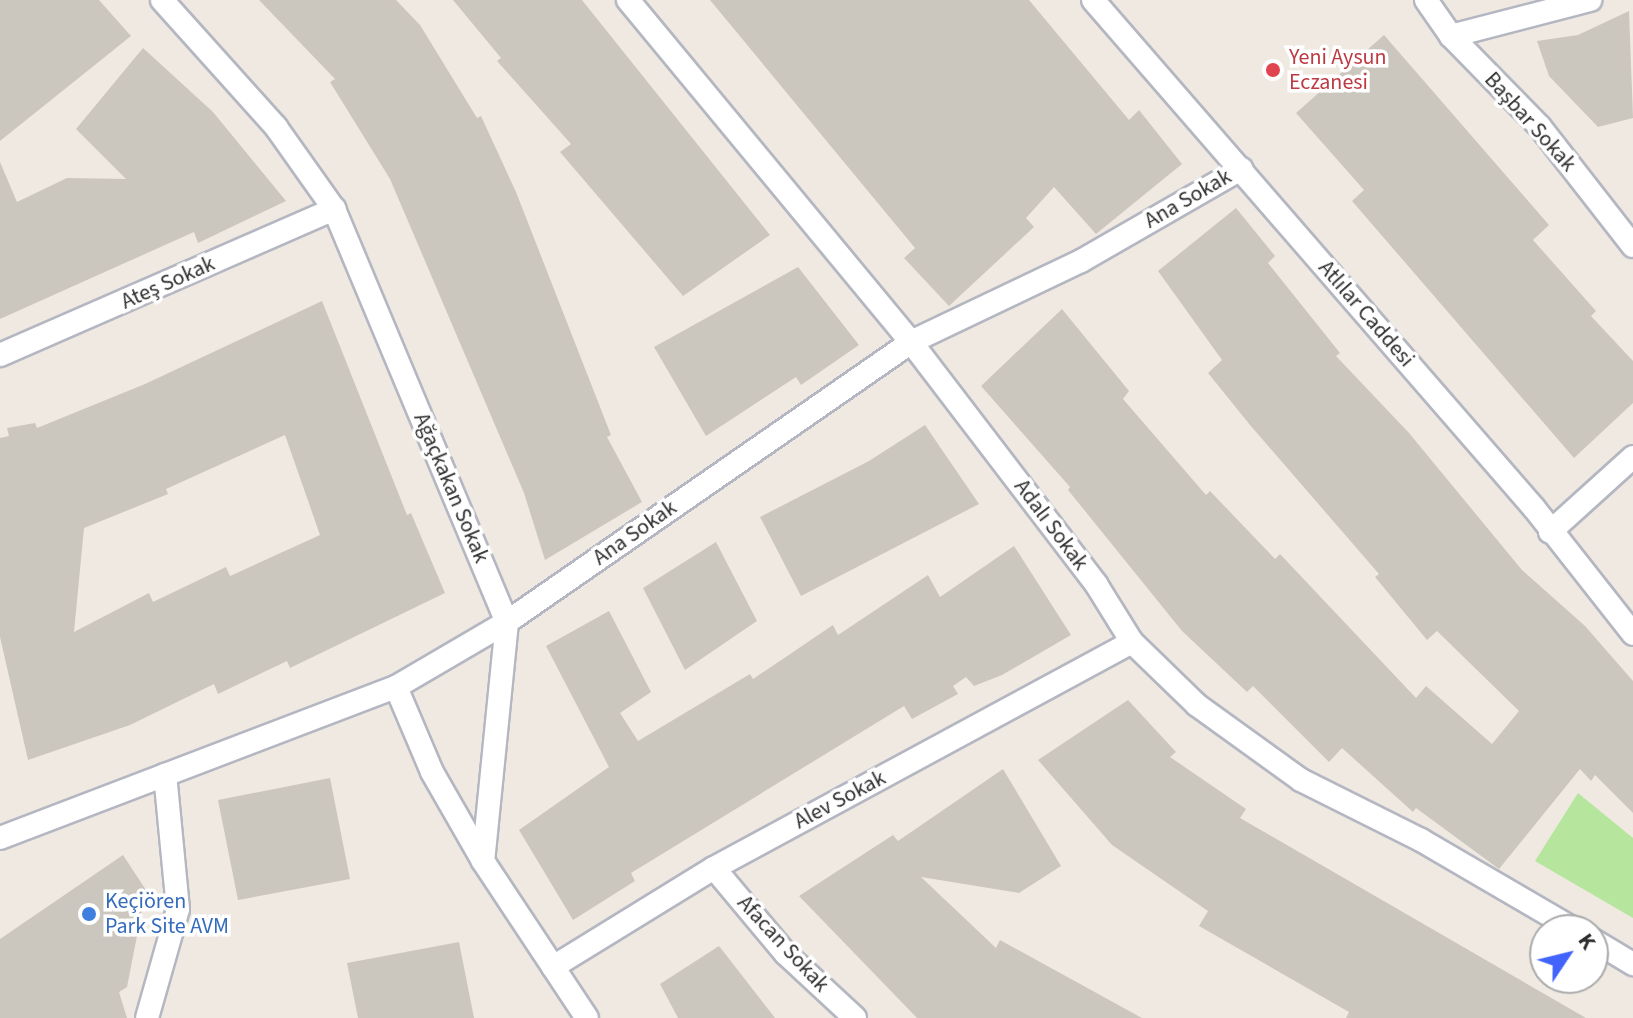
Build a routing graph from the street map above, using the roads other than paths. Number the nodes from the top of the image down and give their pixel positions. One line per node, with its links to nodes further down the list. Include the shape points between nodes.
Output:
1 (162, 0): 8 (street, Ağaçkakan Sokak, via 276,127)
2 (628, 0): 10 (street, Adalı Sokak)
3 (1093, 0): 7 (street, Atlılar Caddesi)
4 (1426, 0): 6 (street, Başbar Sokak)
5 (1590, 0): 6 (street)
6 (1451, 36): 9 (street, Başbar Sokak, via 1540,127)
7 (1241, 169): 10 (street, Ana Sokak, via 1081,261); 13 (street, Atlılar Caddesi)
8 (334, 209): 11 (street, Ateş Sokak); 14 (street, Ağaçkakan Sokak)
9 (1633, 246)
10 (911, 342): 14 (street, Ana Sokak); 16 (street, Adalı Sokak, via 1096,584)
11 (0, 355)
12 (1633, 457): 13 (street)
13 (1550, 532): 15 (street, Atlılar Caddesi)
14 (507, 622): 17 (street, Ana Sokak); 20 (street, Ağaçkakan Sokak)
15 (1633, 634)
16 (1132, 642): 21 (street, Alev Sokak); 22 (street, Adalı Sokak, via 1197,705 1301,780 1421,840)
17 (396, 687): 18 (street, Ana Sokak); 20 (street, via 432,772)
18 (165, 775): 19 (street, Ana Sokak); 26 (street, via 178,909)
19 (0, 838)
20 (483, 861): 25 (street)
21 (714, 868): 25 (street, Alev Sokak); 28 (street, Afacan Sokak, via 786,954)
22 (1548, 914)
23 (1609, 950): 24 (street)
24 (1633, 964)
25 (553, 967): 27 (street)
26 (147, 1018)
27 (587, 1018)
28 (855, 1018)

